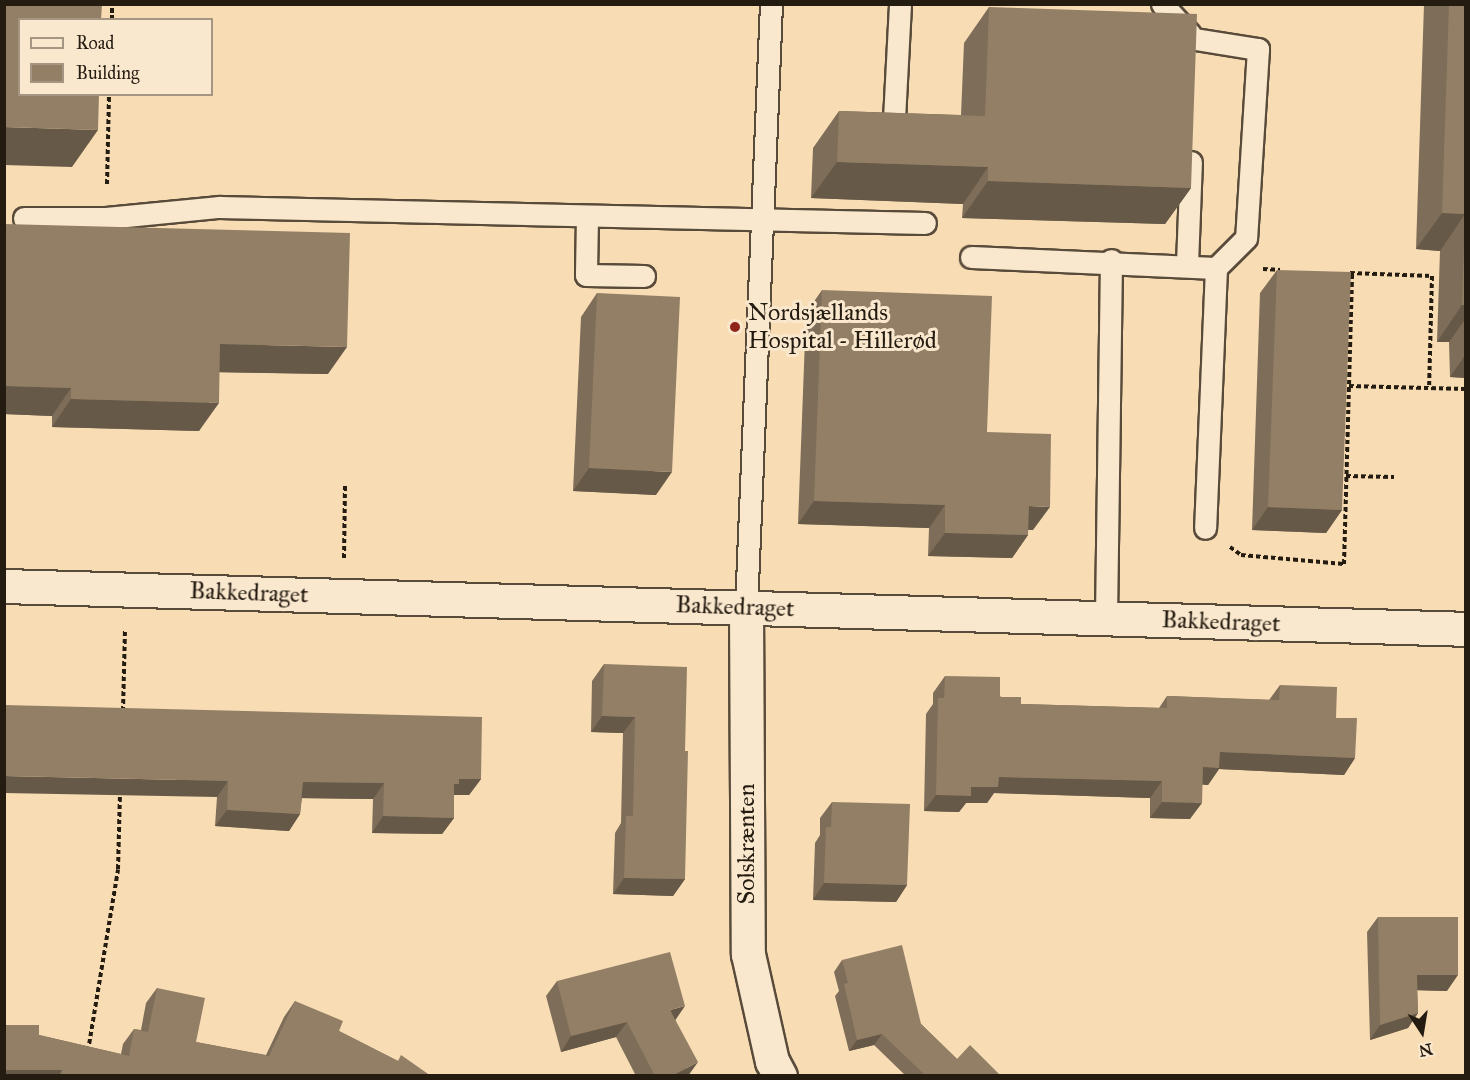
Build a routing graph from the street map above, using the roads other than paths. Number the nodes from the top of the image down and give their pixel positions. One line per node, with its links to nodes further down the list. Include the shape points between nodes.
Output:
1 (771, 4): 10 (lane)
2 (900, 4): 6 (lane, via 893,138)
3 (1162, 4): 4 (lane)
4 (1195, 39): 5 (lane); 15 (lane, via 1258,49 1246,238)
5 (1194, 63)
6 (914, 138)
7 (1191, 146): 14 (lane)
8 (587, 216): 9 (lane, via 219,207 106,218); 10 (lane); 16 (lane, via 586,275)
9 (24, 218)
10 (764, 220): 11 (lane); 19 (lane)
11 (925, 223)
12 (971, 257): 13 (lane)
13 (1111, 260): 14 (lane); 20 (lane)
14 (1187, 264): 15 (lane)
15 (1216, 268): 17 (lane)
16 (644, 276)
17 (1205, 528)
18 (4, 586): 19 (street, Bakkedraget)
19 (746, 608): 20 (street, Bakkedraget); 22 (street, Solskrænten, via 748,954 772,1061)
20 (1106, 618): 21 (street, Bakkedraget)
21 (1466, 629)
22 (780, 1076)

